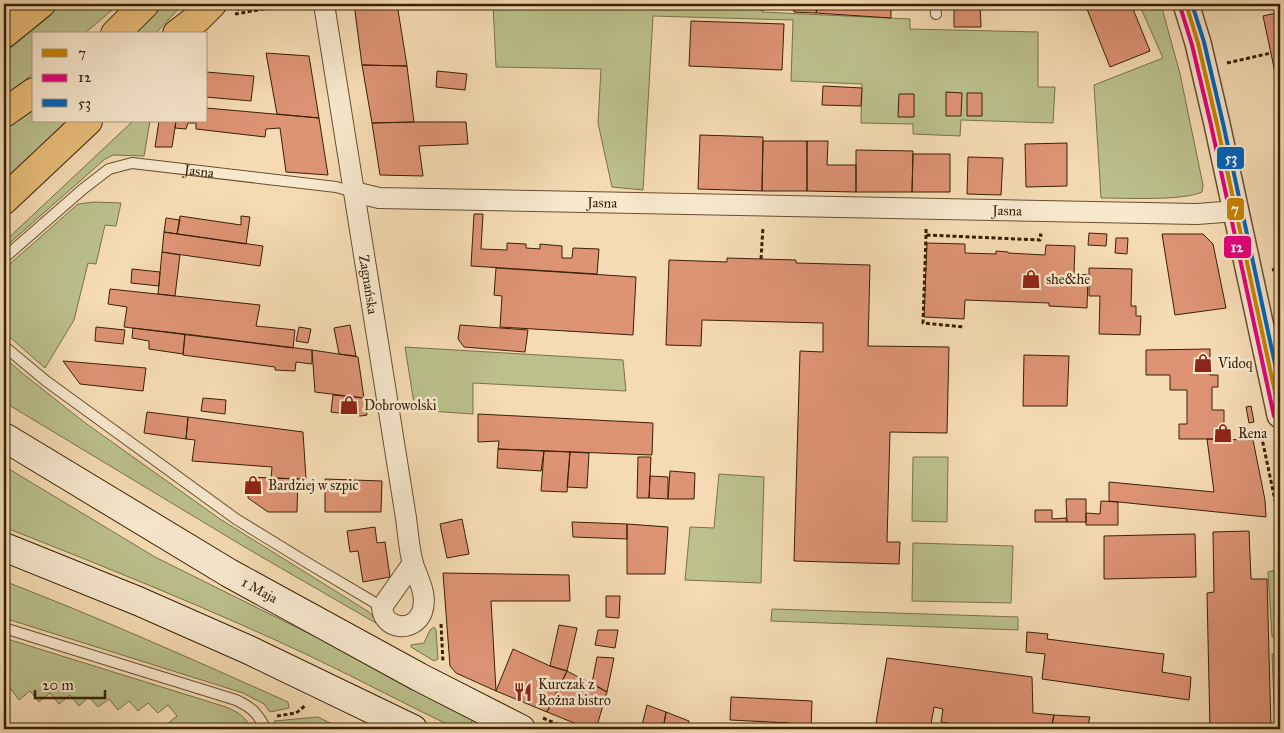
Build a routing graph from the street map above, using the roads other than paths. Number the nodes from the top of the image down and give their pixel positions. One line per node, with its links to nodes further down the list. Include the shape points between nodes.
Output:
1 (41, 4): 8 (main road)
2 (145, 4): 6 (main road)
3 (1186, 4): 14 (street, via 1206,73)
4 (314, 7): 12 (street, Zagnańska)
5 (220, 10): 7 (main road, via 198,18)
6 (117, 32)
7 (180, 32)
8 (4, 34)
9 (32, 93): 10 (main road)
10 (4, 113)
11 (87, 122): 13 (main road)
12 (354, 192): 14 (street, Jasna, via 379,198 1198,214); 15 (lane, Jasna, via 336,187 132,164 109,169); 20 (street, Zagnańska)
13 (4, 200)
14 (1236, 211): 17 (street)
15 (4, 258)
16 (4, 346): 21 (lane, via 46,382 236,519)
17 (1270, 420)
18 (4, 437): 23 (main road, 1 Maja, via 229,573 419,677)
19 (4, 547): 25 (main road, via 249,650)
20 (413, 564): 21 (street); 21 (street, Zagnańska, via 424,600 417,621 406,627 394,625 384,616)
21 (382, 607)
22 (4, 628): 24 (lane, via 236,700 251,707)
23 (529, 722)
24 (266, 729)
25 (413, 729)

